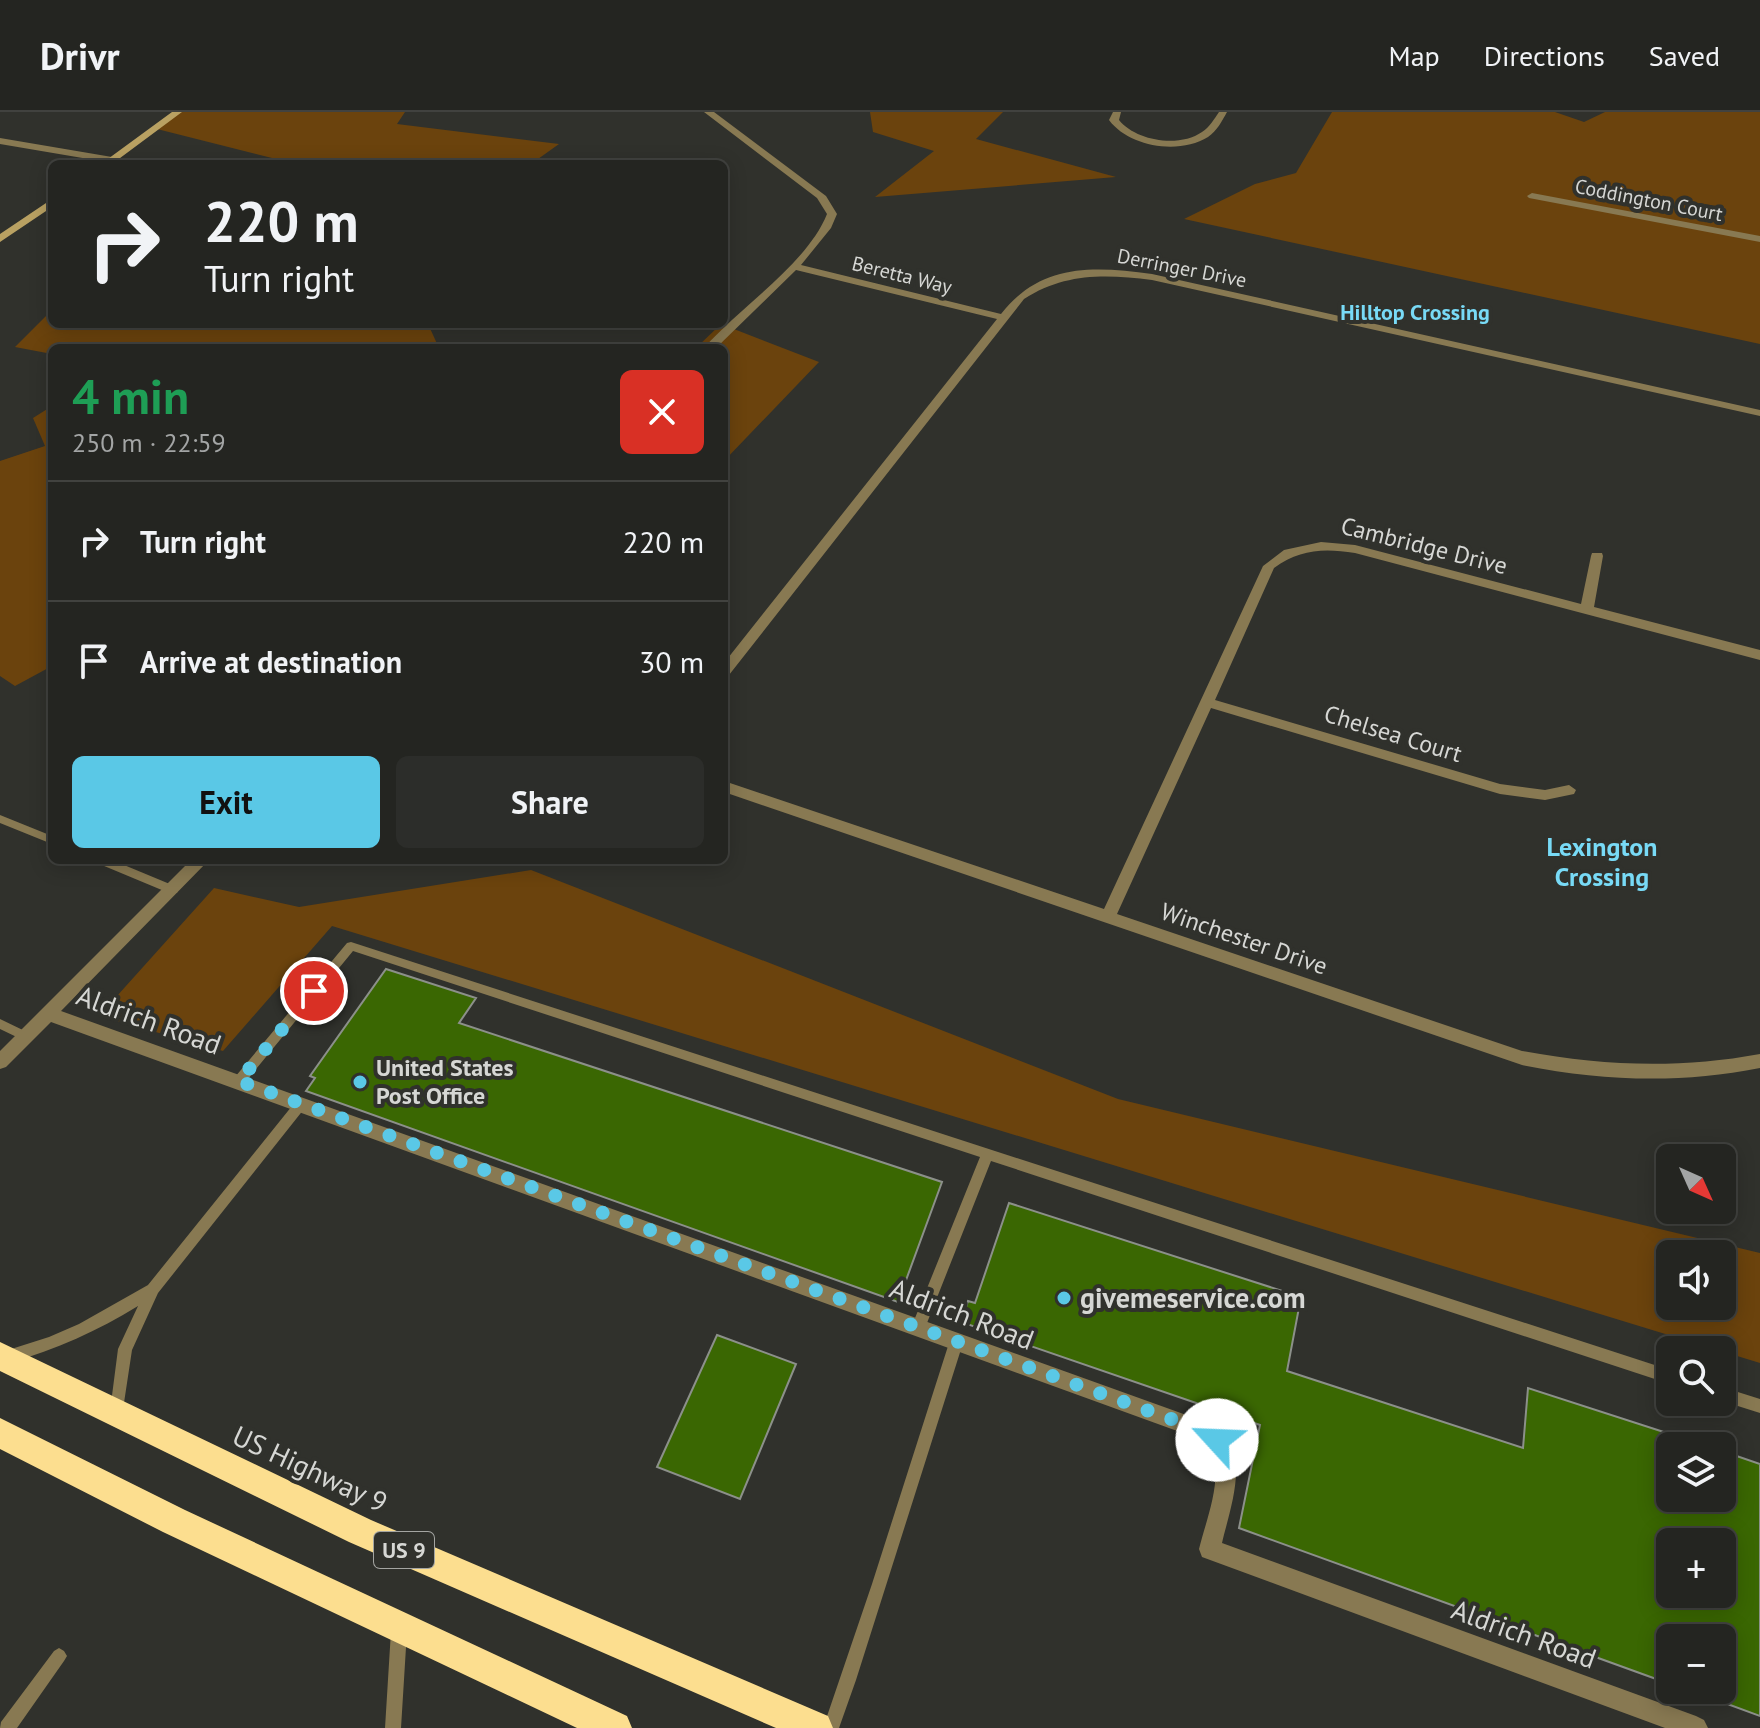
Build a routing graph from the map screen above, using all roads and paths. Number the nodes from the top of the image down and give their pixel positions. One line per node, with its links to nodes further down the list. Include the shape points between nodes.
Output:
1 (178, 112): 7 (street)
2 (708, 112): 12 (street, via 829,207 829,226)
3 (1117, 112): 4 (street, via 1114,120 1121,129 1167,142 1205,135)
4 (1223, 112)
5 (0, 141): 6 (street)
6 (99, 160)
7 (112, 160)
8 (1532, 196): 11 (street, Coddington Court)
9 (48, 205): 10 (street)
10 (0, 239)
11 (1760, 239)
12 (793, 266): 13 (street, Beretta Way); 14 (street)
13 (1002, 317): 15 (street, Derringer Drive, via 1044,282 1082,273 1127,273); 19 (street, Derringer Drive)
14 (714, 344)
15 (1760, 413)
16 (1597, 556): 17 (street)
17 (1587, 610): 18 (street, Cambridge Drive); 20 (street, Cambridge Drive, via 1355,549 1299,548 1269,566)
18 (1760, 655)
19 (728, 667)
20 (1206, 702): 22 (street, Chelsea Court, via 1500,789 1545,795); 28 (street, Cambridge Drive)
21 (728, 787): 28 (street, Winchester Drive)
22 (1569, 790)
23 (0, 819): 24 (lane)
24 (48, 838)
25 (111, 864): 27 (lane)
26 (197, 864): 27 (street)
27 (173, 890): 29 (street)
28 (1108, 917): 32 (street, Winchester Drive, via 1522,1058 1571,1069 1666,1074)
29 (47, 1013): 31 (street); 34 (street, Aldrich Road)
30 (0, 1024): 31 (lane)
31 (25, 1036): 33 (street)
32 (1760, 1061)
33 (0, 1062)
34 (239, 1081): 35 (street, Aldrich Road); 36 (lane, via 351,946)
35 (300, 1105): 37 (lane); 38 (street, Aldrich Road)
36 (988, 1154): 38 (lane); 41 (lane)
37 (153, 1289): 40 (lane, via 62,1342); 44 (lane, via 125,1349)
38 (918, 1328): 39 (street, Aldrich Road)
39 (956, 1343): 48 (street, Aldrich Road, via 1217,1440 1226,1473 1210,1549); 53 (lane, via 877,1601)
40 (2, 1357): 44 (highway, US Highway 9 / US 9)
41 (1656, 1372)
42 (1736, 1398): 43 (lane)
43 (1760, 1406)
44 (117, 1416): 52 (highway, US Highway 9 / US 9, via 360,1531)
45 (0, 1433): 46 (highway)
46 (399, 1626): 49 (highway); 51 (lane)
47 (59, 1656): 50 (lane)
48 (1663, 1722): 54 (street, Aldrich Road)
49 (597, 1725)
50 (7, 1728)
51 (393, 1728)
52 (816, 1728)
53 (831, 1728)
54 (1696, 1728)

